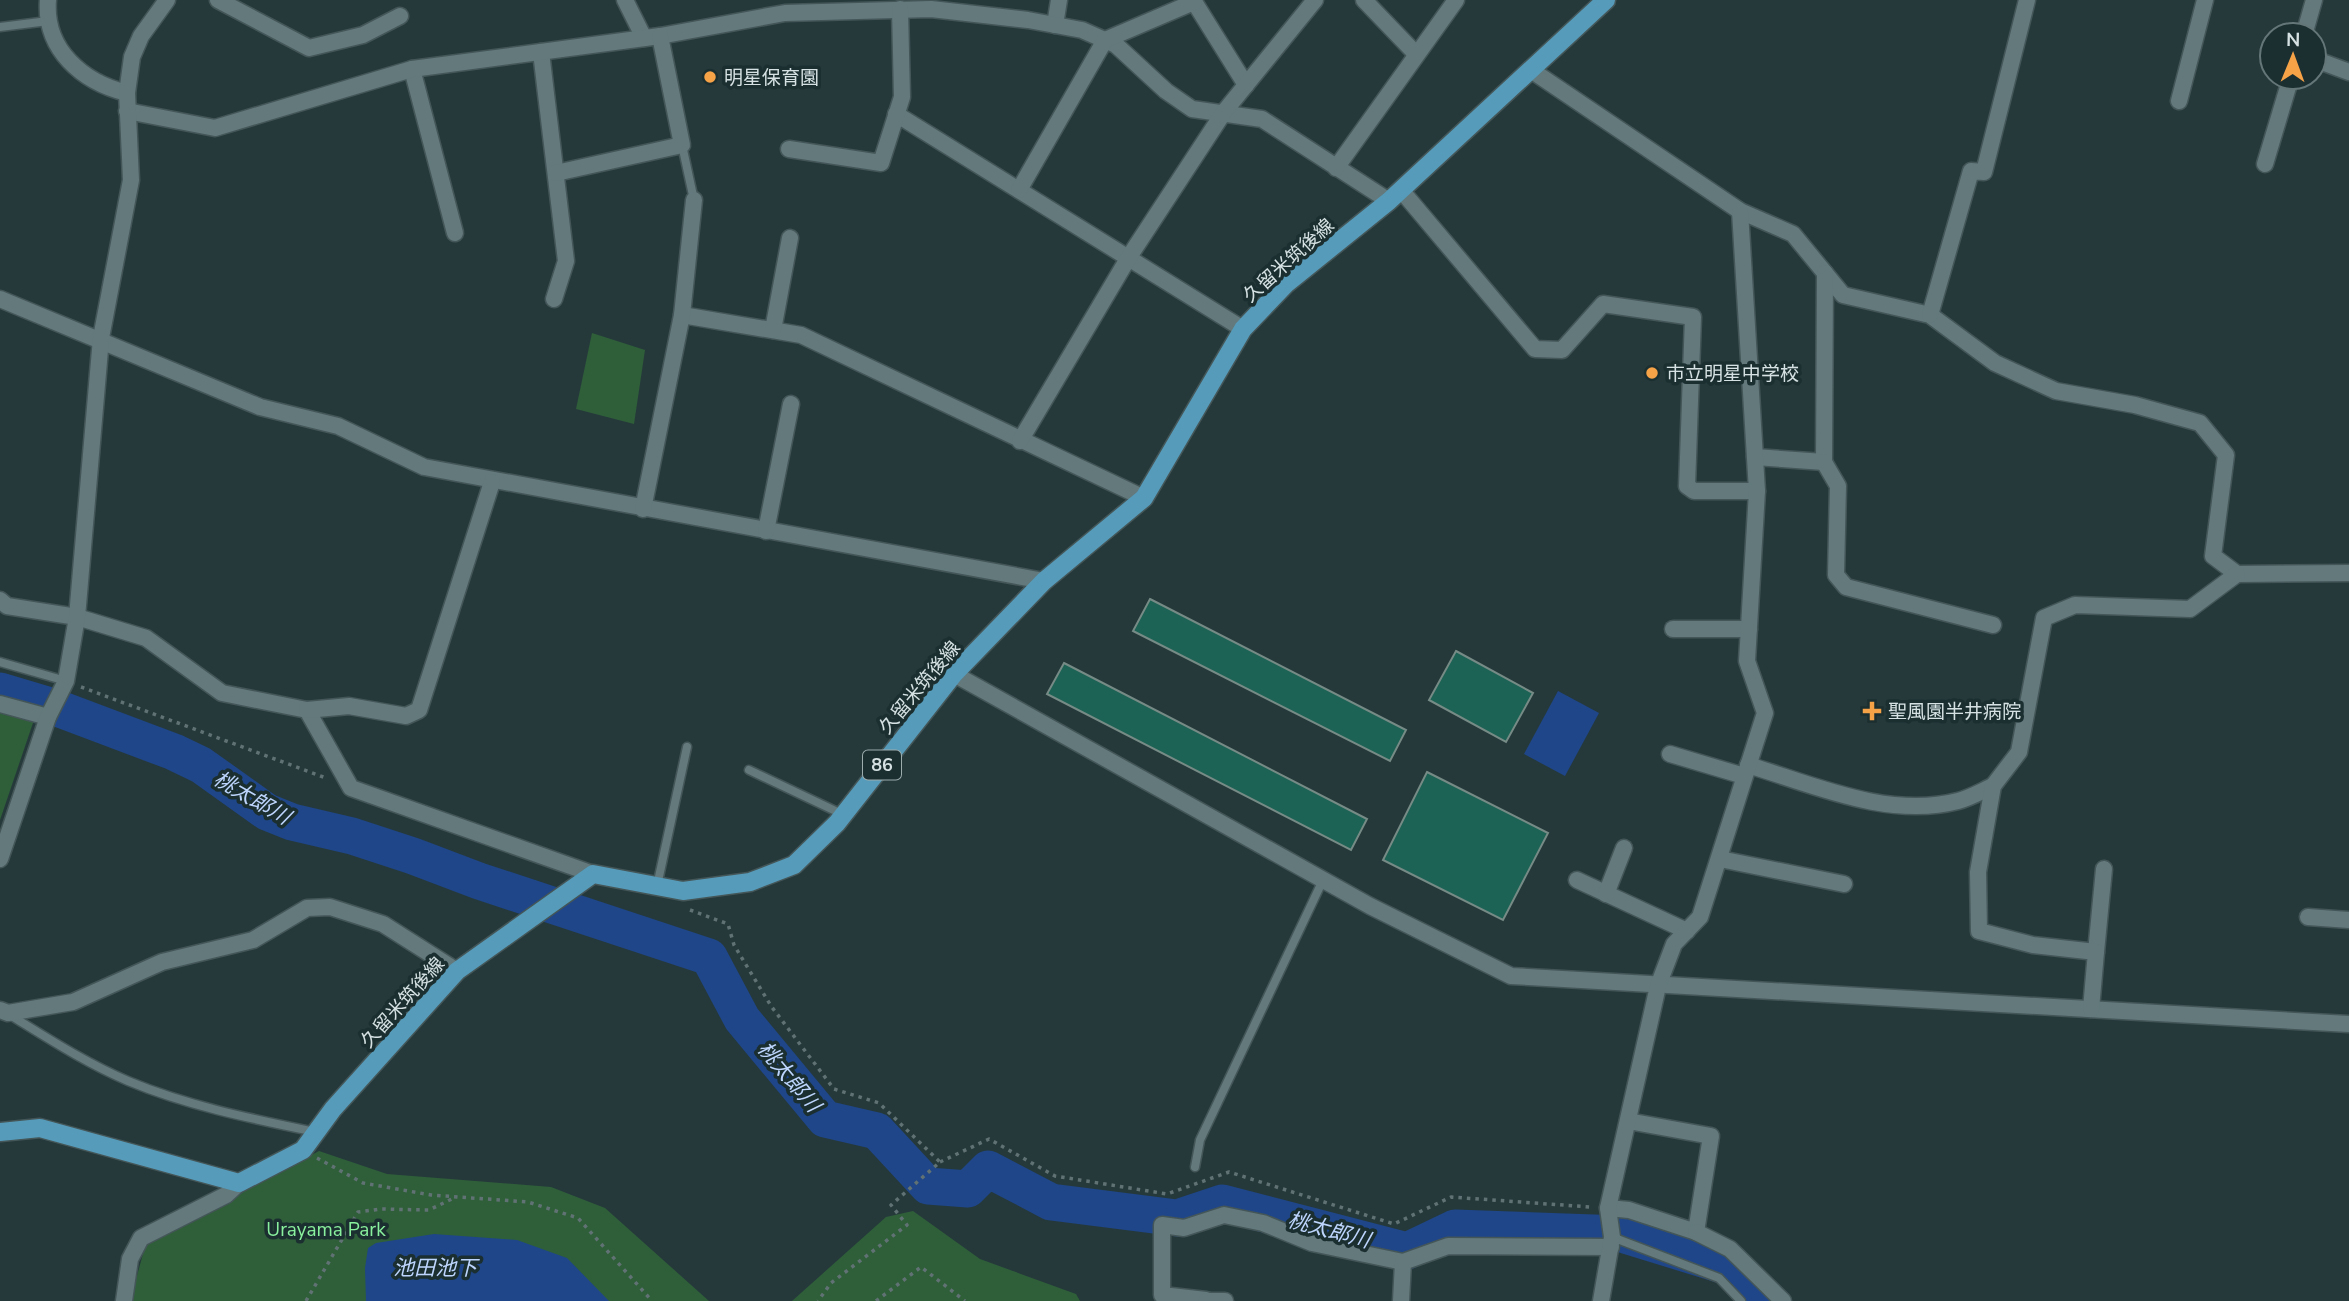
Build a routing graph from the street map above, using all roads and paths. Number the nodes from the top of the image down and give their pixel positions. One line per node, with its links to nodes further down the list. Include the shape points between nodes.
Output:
1 (48, 0): 16 (street)
2 (167, 0): 30 (street, via 141,36 132,57)
3 (218, 0): 15 (street, via 309,48 363,35)
4 (625, 0): 20 (street)
5 (1059, 0): 18 (street)
6 (1315, 0): 28 (street)
7 (1364, 0): 23 (street)
8 (1456, 0): 23 (street)
9 (1606, 0): 26 (main road, 久留米筑後線 / 86)
10 (2027, 0): 51 (street, via 1984,172 1970,171)
11 (2205, 0): 31 (street)
12 (2314, 0): 17 (street)
13 (1194, 1): 21 (street); 28 (street)
14 (900, 9): 18 (street); 20 (street, via 785,13); 34 (street, via 902,97)
15 (400, 16)
16 (48, 21): 19 (lane); 30 (street, via 52,39 75,68 101,86)
17 (2308, 21)
18 (1055, 25): 21 (street)
19 (0, 27)
20 (652, 37): 22 (street); 35 (street)
21 (1105, 40): 33 (street, via 1192,108); 40 (street)
22 (541, 52): 25 (street); 39 (street)
23 (1416, 54): 38 (street)
24 (2328, 65): 27 (street)
25 (412, 69): 32 (street, via 215,128); 44 (street)
26 (1531, 70): 41 (main road, 久留米筑後線 / 86); 43 (street)
27 (2349, 72)
28 (1246, 85): 33 (street)
29 (2287, 91): 37 (street)
30 (127, 93): 32 (street)
31 (2179, 101)
32 (127, 111): 54 (street, via 131,180)
33 (1224, 113): 38 (street, via 1262,119); 46 (street)
34 (896, 114): 36 (street, via 881,163); 40 (street)
35 (682, 145): 39 (street); 42 (lane)
36 (789, 149)
37 (2265, 164)
38 (1336, 168): 41 (street)
39 (556, 173): 49 (street, via 566,261)
40 (1019, 190): 46 (street)
41 (1395, 195): 52 (main road, 久留米筑後線 / 86, via 1286,284); 60 (street, via 1535,349 1562,350 1603,304 1693,317 1688,486 1694,491)
42 (694, 200): 50 (street)
43 (1740, 211): 47 (street, via 1793,234); 57 (street)
44 (455, 233)
45 (790, 238): 53 (street)
46 (1129, 257): 52 (street); 56 (street)
47 (1825, 273): 51 (street, via 1843,295); 58 (street)
48 (0, 299): 54 (street)
49 (554, 299)
50 (682, 315): 53 (street); 62 (street)
51 (1930, 315): 65 (street, via 1995,363 2056,391 2200,423 2226,455 2213,556)
52 (1243, 329): 61 (main road, 久留米筑後線 / 86)
53 (773, 330): 56 (street, via 801,335)
54 (101, 338): 59 (street, via 260,407 338,426 424,467); 68 (street)
55 (791, 404): 63 (street)
56 (1020, 441): 61 (street)
57 (1755, 457): 58 (street); 60 (street)
58 (1824, 462): 69 (street, via 1838,486 1836,575 1846,587)
59 (492, 482): 62 (street); 76 (street, via 419,710 406,716 349,706)
60 (1757, 491): 71 (street)
61 (1144, 498): 66 (main road, 久留米筑後線 / 86)
62 (643, 509): 63 (street)
63 (766, 531): 66 (street)
64 (2349, 573): 65 (street)
65 (2236, 574): 82 (street, via 2190,609 2075,605 2044,618 2019,752)
66 (1044, 581): 73 (main road, 久留米筑後線 / 86)
67 (0, 600): 68 (street, via 7,606)
68 (77, 617): 74 (street); 76 (street, via 146,638 222,693)
69 (1993, 625)
70 (1673, 628): 71 (street)
71 (1749, 629): 81 (street, via 1747,661 1765,713)
72 (0, 662): 74 (lane)
73 (954, 674): 84 (main road, 久留米筑後線 / 86); 90 (street)
74 (66, 681): 77 (street); 83 (path)
75 (0, 704): 77 (street)
76 (307, 710): 83 (street)
77 (48, 717): 86 (street)
78 (687, 747): 93 (lane)
79 (1670, 754): 81 (street)
80 (749, 770): 84 (lane)
81 (1746, 771): 82 (street, via 1881,805 1938,805); 87 (street)
82 (1993, 786): 99 (street, via 1978,872 1979,931 2033,945)
83 (351, 788): 89 (street)
84 (844, 815): 93 (main road, 久留米筑後線 / 86, via 794,865 750,883 683,891)
85 (1623, 848): 94 (street)
86 (0, 859)
87 (1720, 859): 92 (street); 98 (street, via 1700,917)
88 (2104, 869): 99 (street)
89 (593, 874): 93 (main road, 久留米筑後線 / 86); 100 (main road, 久留米筑後線)
90 (1322, 880): 101 (street, via 1511,976); 110 (lane, via 1200,1140)
91 (1577, 880): 94 (street)
92 (1844, 884)
93 (657, 886)
94 (1606, 894): 98 (street)
95 (679, 906): 109 (path, via 728,924 734,945 771,1006 834,1089 879,1103)
96 (2308, 917): 97 (street)
97 (2349, 920)
98 (1687, 931): 101 (street, via 1674,944)
99 (2096, 953): 102 (street)
100 (457, 971): 103 (street, via 383,924 330,907 307,908 253,940 162,961 73,1002); 107 (main road, 久留米筑後線)
101 (1658, 986): 102 (street); 105 (street)
102 (2091, 1009): 104 (street)
103 (4, 1012): 107 (lane, via 71,1053 129,1081 245,1118)
104 (2349, 1024)
105 (1628, 1121): 113 (street); 114 (street, via 1711,1136)
106 (0, 1132): 111 (main road, via 40,1128)
107 (317, 1132): 108 (main road, 久留米筑後線)
108 (303, 1150): 111 (main road, 久留米筑後線); 112 (path, via 363,1184)
109 (940, 1162): 113 (path, via 989,1139 1055,1176 1167,1194 1229,1172 1394,1224 1451,1197); 120 (path, via 891,1205 906,1225 831,1283)
110 (1195, 1167)
111 (239, 1183): 117 (street, via 226,1195 141,1238 130,1259)
112 (457, 1197): 118 (path, via 429,1210 358,1212); 119 (path, via 528,1202 578,1219)
113 (1608, 1208): 114 (street, via 1629,1210); 115 (street)
114 (1696, 1232): 128 (street, via 1730,1249)
115 (1611, 1242): 116 (street, via 1448,1245); 126 (street); 127 (lane, via 1719,1278)
116 (1403, 1262): 123 (street, via 1312,1243 1263,1223 1224,1215 1184,1228 1163,1225 1162,1295); 125 (street)
117 (124, 1301)
118 (306, 1301)
119 (652, 1301)
120 (818, 1301)
121 (876, 1301): 122 (path, via 921,1267)
122 (965, 1301)
123 (1206, 1301): 124 (street)
124 (1225, 1301)
125 (1401, 1301)
126 (1601, 1301)
127 (1741, 1301)
128 (1783, 1301)

